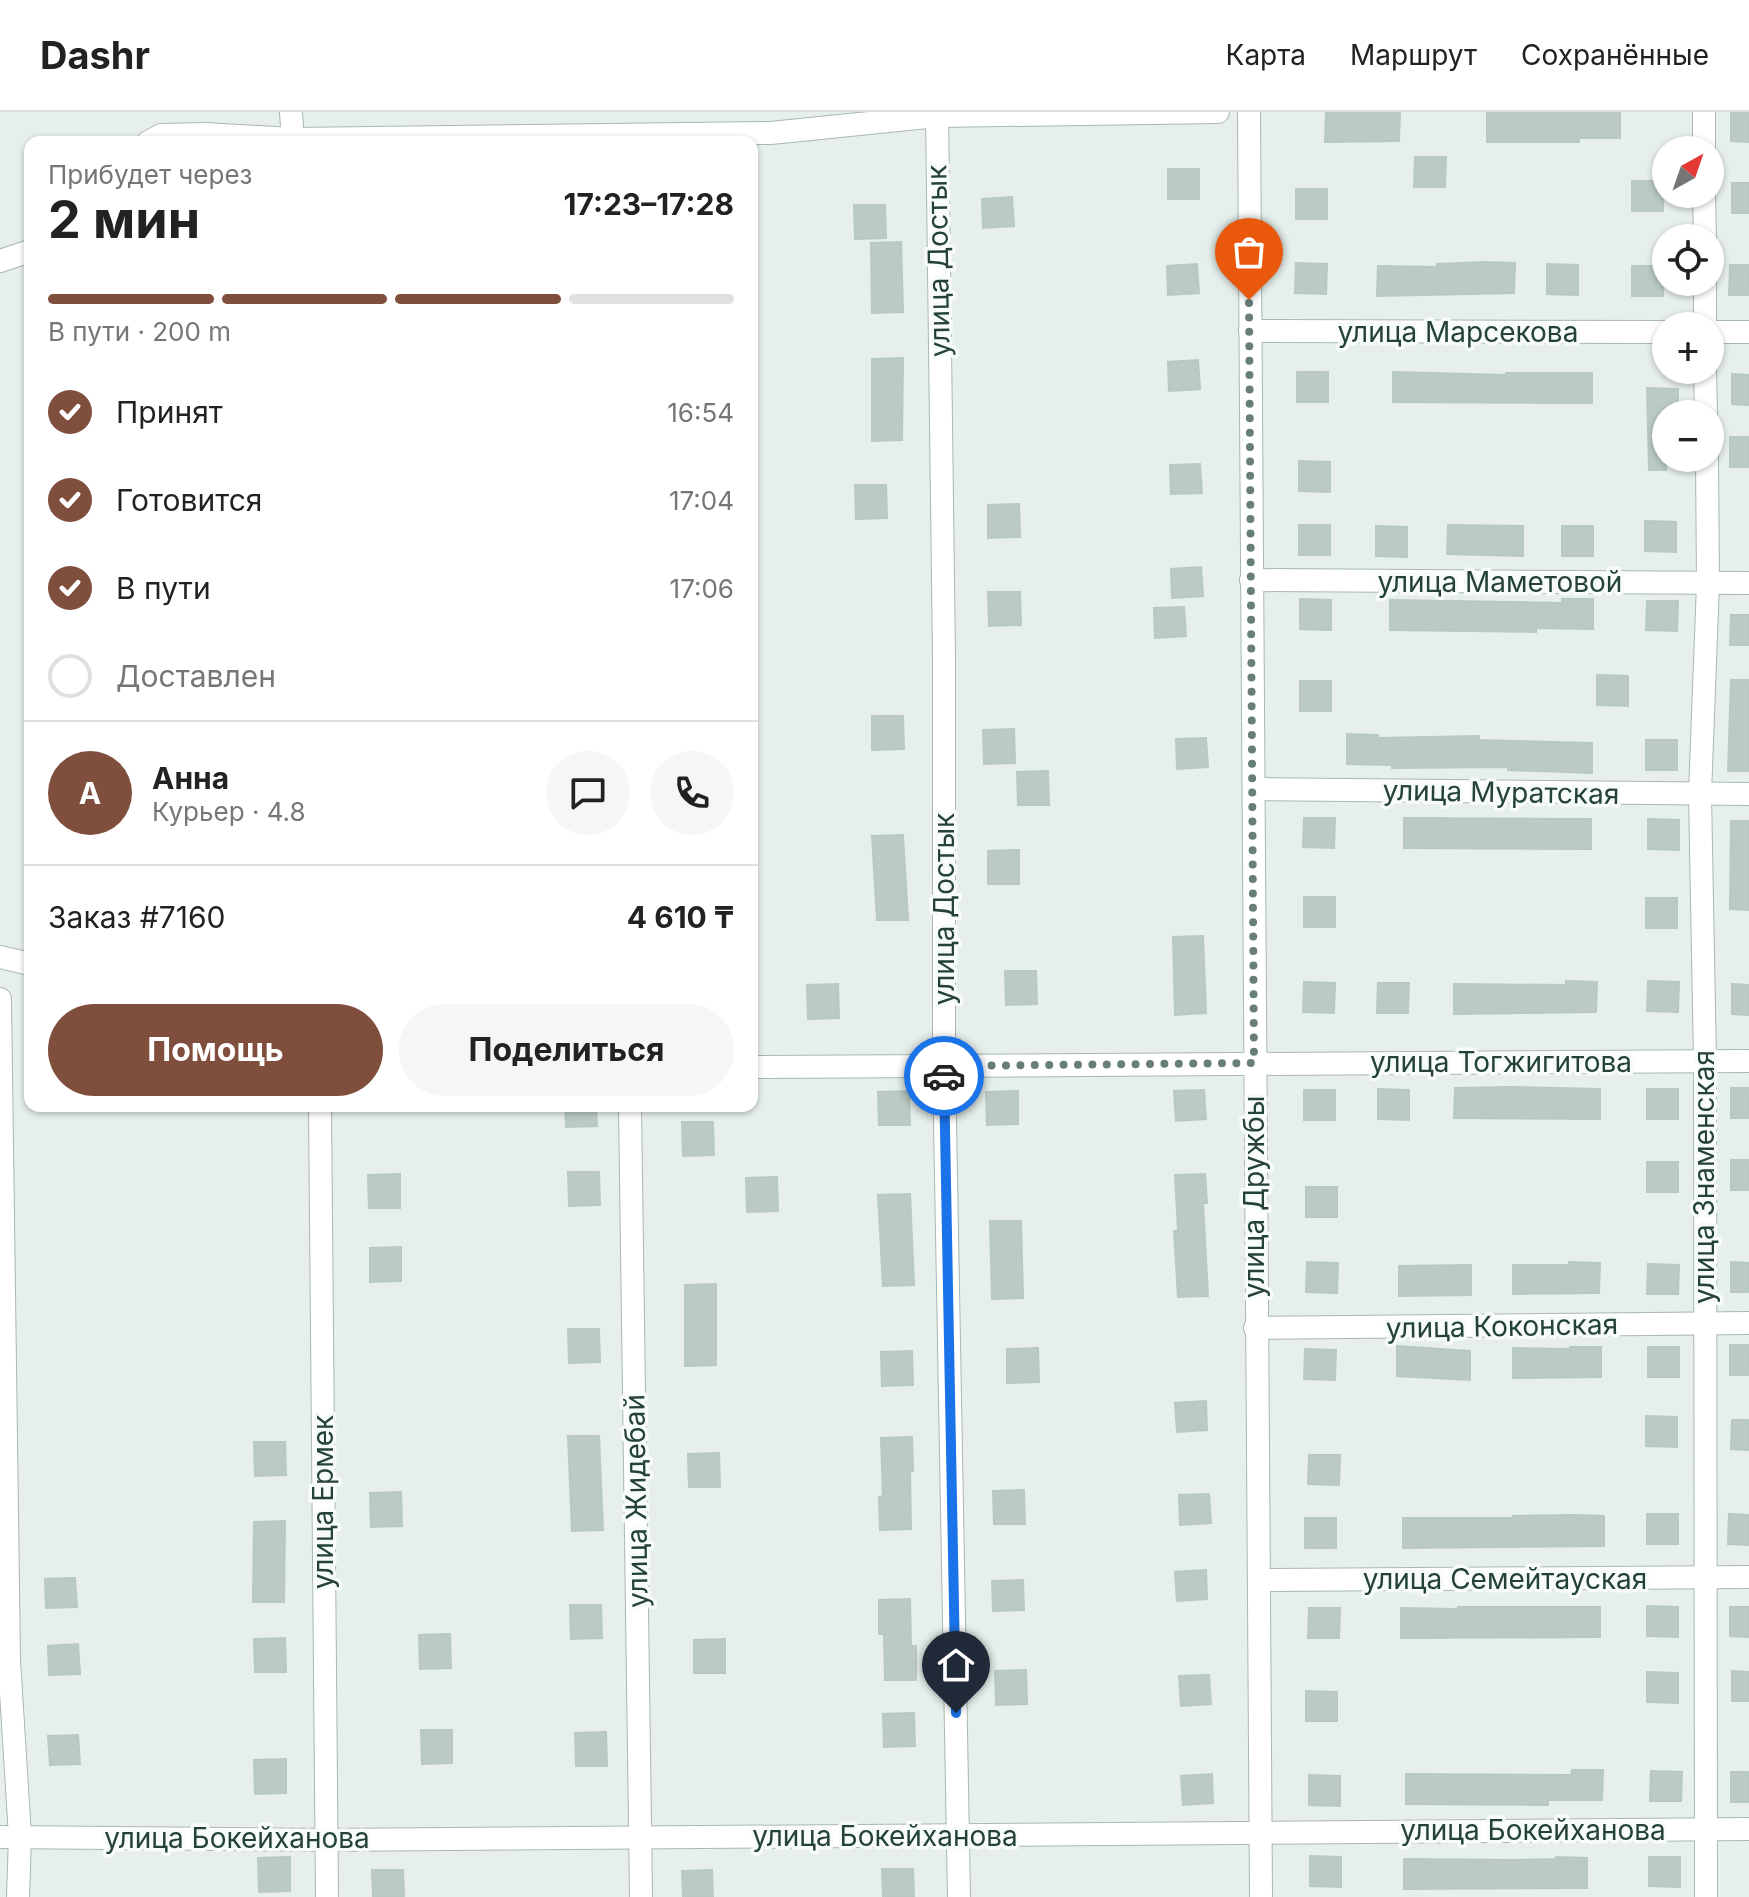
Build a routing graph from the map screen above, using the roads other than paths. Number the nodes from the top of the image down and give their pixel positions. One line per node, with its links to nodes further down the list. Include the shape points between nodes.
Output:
1 (291, 112): 10 (street)
2 (1218, 112): 6 (street)
3 (1233, 112): 4 (street)
4 (1248, 112): 15 (street, улица Дружбы)
5 (1704, 112): 12 (street)
6 (937, 114): 7 (street, via 771,133); 32 (street, улица Достык)
7 (612, 129): 11 (street)
8 (159, 136): 9 (street)
9 (231, 136)
10 (292, 136)
11 (425, 136)
12 (1704, 136)
13 (24, 253): 14 (street)
14 (0, 261)
15 (1250, 331): 16 (street, улица Марсекова); 20 (street, улица Дружбы)
16 (1652, 332)
17 (1724, 332): 18 (street)
18 (1749, 332)
19 (1707, 472): 21 (street, улица Знаменская)
20 (1251, 580): 21 (street, улица Маметовой); 23 (street, улица Дружбы)
21 (1708, 583): 22 (street, улица Маметовой); 24 (street, улица Знаменская)
22 (1749, 583)
23 (1254, 789): 24 (street, улица Муратская); 31 (street, улица Дружбы)
24 (1700, 794): 25 (street, улица Муратская); 29 (street, улица Знаменская)
25 (1749, 794)
26 (0, 957): 27 (street)
27 (24, 963)
28 (0, 999): 34 (street)
29 (1705, 1061): 30 (street, улица Тогжигитова); 31 (street, улица Тогжигитова); 38 (street, улица Знаменская)
30 (1749, 1061)
31 (1254, 1063): 32 (street, улица Тогжигитова); 39 (street, улица Дружбы)
32 (944, 1066): 33 (street, улица Тогжигитова); 47 (street, улица Достык)
33 (758, 1067)
34 (0, 1074): 48 (street)
35 (320, 1112): 49 (street, улица Ермек)
36 (630, 1112): 46 (street, улица Жидебай)
37 (1749, 1323): 38 (street, улица Коконская)
38 (1704, 1324): 39 (street, улица Коконская); 41 (street, улица Знаменская)
39 (1255, 1328): 42 (street, улица Дружбы)
40 (1749, 1577): 41 (street, улица Семейтауская)
41 (1706, 1578): 42 (street, улица Семейтауская); 43 (street, улица Знаменская)
42 (1260, 1580): 45 (street, улица Дружбы)
43 (1704, 1829): 44 (street, улица Бокейханова); 45 (street, улица Бокейханова); 55 (street, улица Знаменская)
44 (1749, 1829)
45 (1260, 1832): 47 (street, улица Бокейханова); 54 (street, улица Дружбы)
46 (641, 1836): 47 (street, улица Бокейханова); 49 (street, улица Бокейханова); 52 (street, улица Жидебай)
47 (958, 1836): 53 (street, улица Достык)
48 (10, 1837): 49 (street, улица Бокейханова); 50 (street)
49 (326, 1840): 51 (street, улица Ермек)
50 (18, 1897)
51 (327, 1897)
52 (641, 1897)
53 (959, 1897)
54 (1261, 1897)
55 (1706, 1897)

